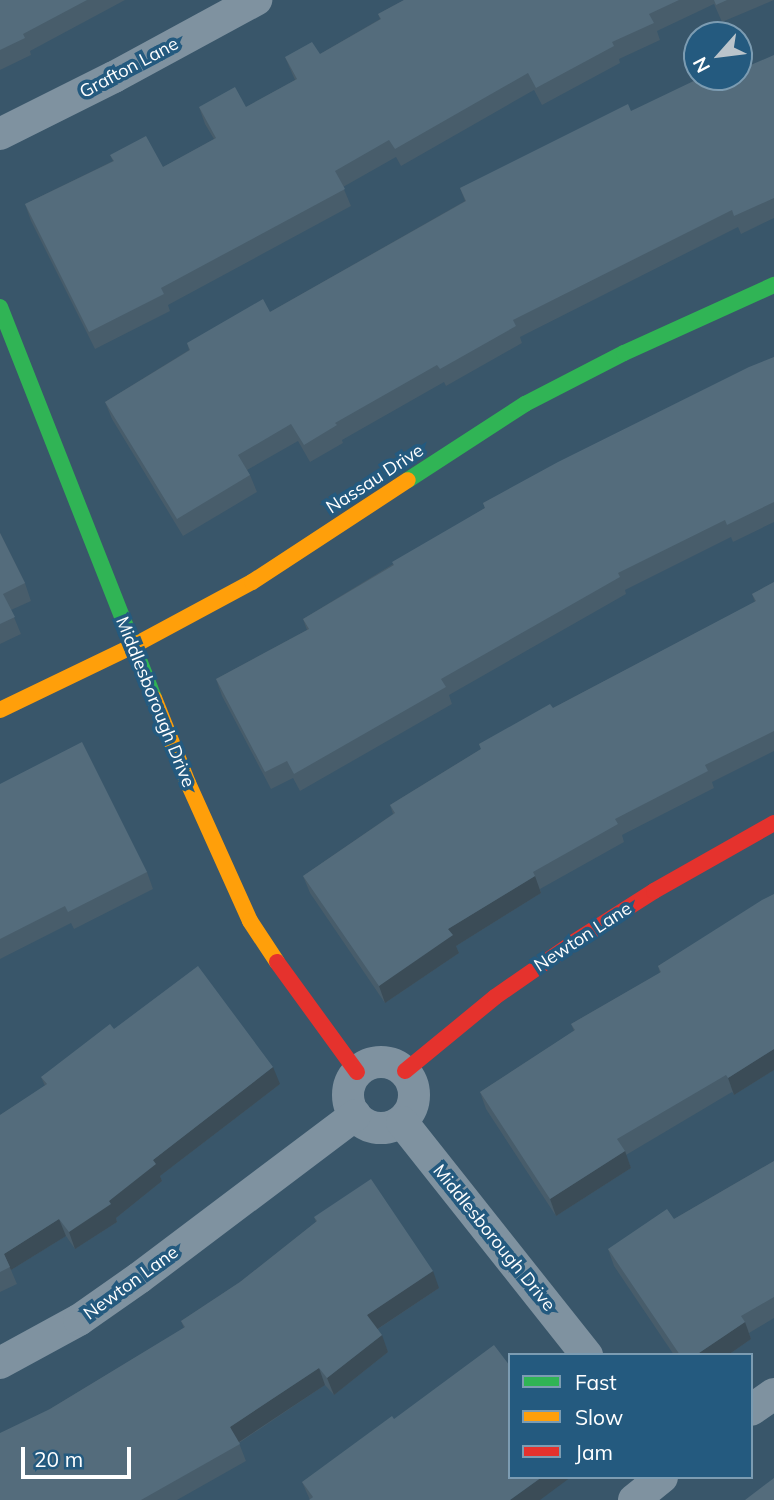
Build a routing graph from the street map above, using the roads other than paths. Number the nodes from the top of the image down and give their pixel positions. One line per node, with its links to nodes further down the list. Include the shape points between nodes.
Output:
1 (256, 0): 2 (street, Grafton Lane)
2 (0, 134)
3 (774, 285): 5 (street, Nassau Drive, via 525,404 252,582)
4 (0, 307): 5 (street, Middlesborough Drive)
5 (133, 646): 6 (street, Nassau Drive); 9 (street, Middlesborough Drive, via 250,921)
6 (0, 710)
7 (774, 822): 8 (street, Newton Lane, via 574,942 495,997)
8 (405, 1071): 9 (street, via 386,1061); 11 (street, via 415,1091 414,1103)
9 (357, 1072): 10 (street, via 348,1098)
10 (355, 1115): 11 (street, via 372,1127); 13 (street, Newton Lane, via 89,1313)
11 (402, 1122): 12 (street, Middlesborough Drive)
12 (585, 1353)
13 (0, 1363)
14 (774, 1394): 15 (street)
15 (753, 1409)
16 (660, 1479): 17 (street)
17 (634, 1500)

